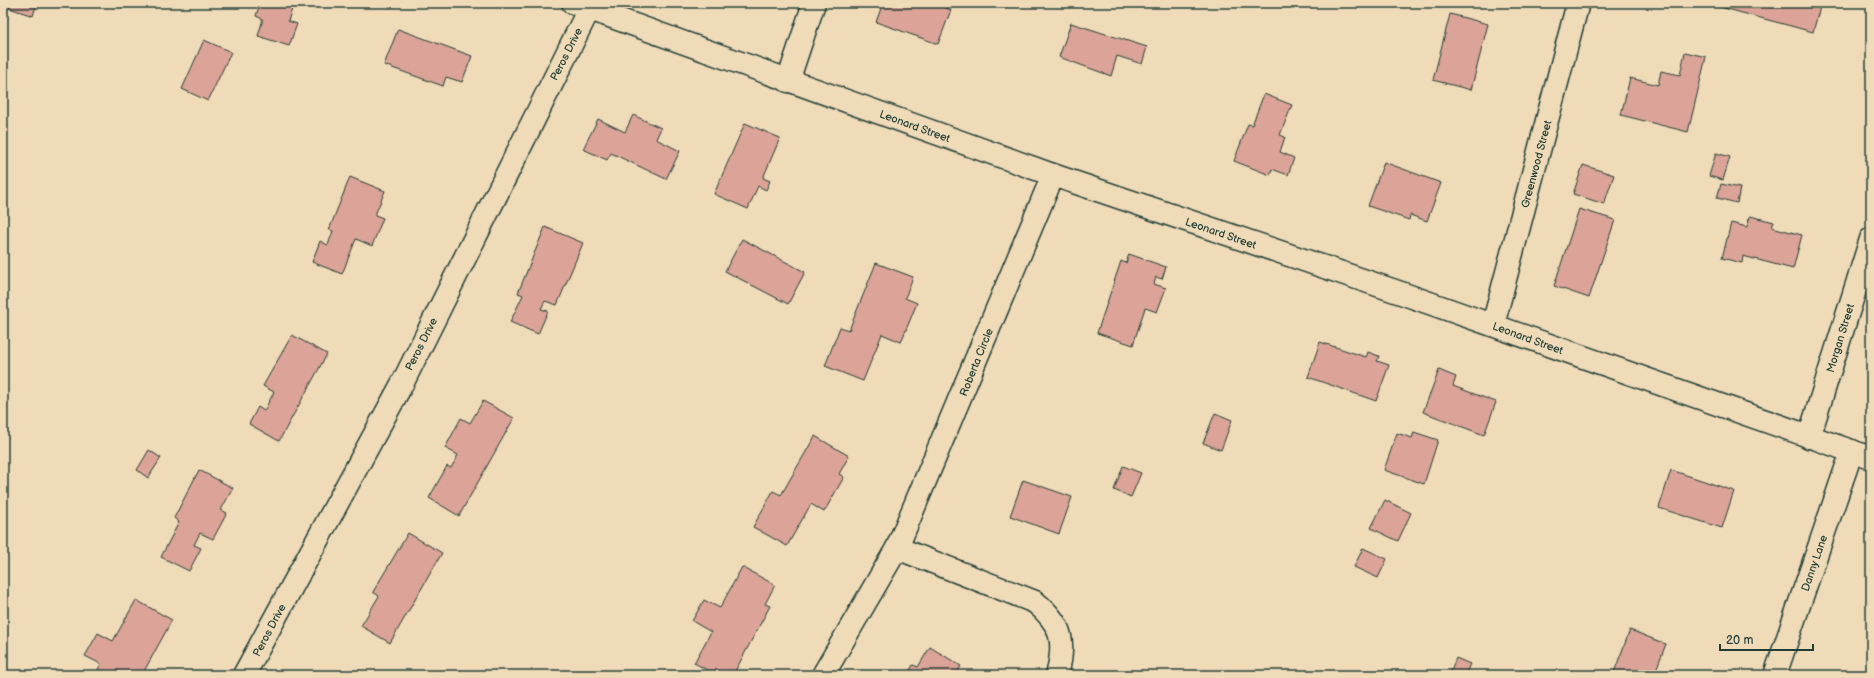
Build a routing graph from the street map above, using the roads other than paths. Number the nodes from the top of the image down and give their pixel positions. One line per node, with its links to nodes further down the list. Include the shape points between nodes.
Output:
1 (814, 3): 4 (street)
2 (1578, 3): 7 (street, Greenwood Street)
3 (581, 6): 4 (street, Leonard Street); 11 (street, Peros Drive, via 402,384)
4 (788, 81): 5 (street, Leonard Street)
5 (1053, 175): 7 (street, Leonard Street); 10 (street, Roberta Circle)
6 (1871, 239): 8 (street, Morgan Street)
7 (1493, 326): 8 (street, Leonard Street)
8 (1810, 437): 9 (street, Leonard Street)
9 (1861, 454): 14 (street, Danny Lane)
10 (898, 548): 12 (street, Roberta Circle); 13 (street, via 1035,602 1045,610 1059,629 1062,642)
11 (244, 675)
12 (823, 675)
13 (1057, 675)
14 (1775, 675)

